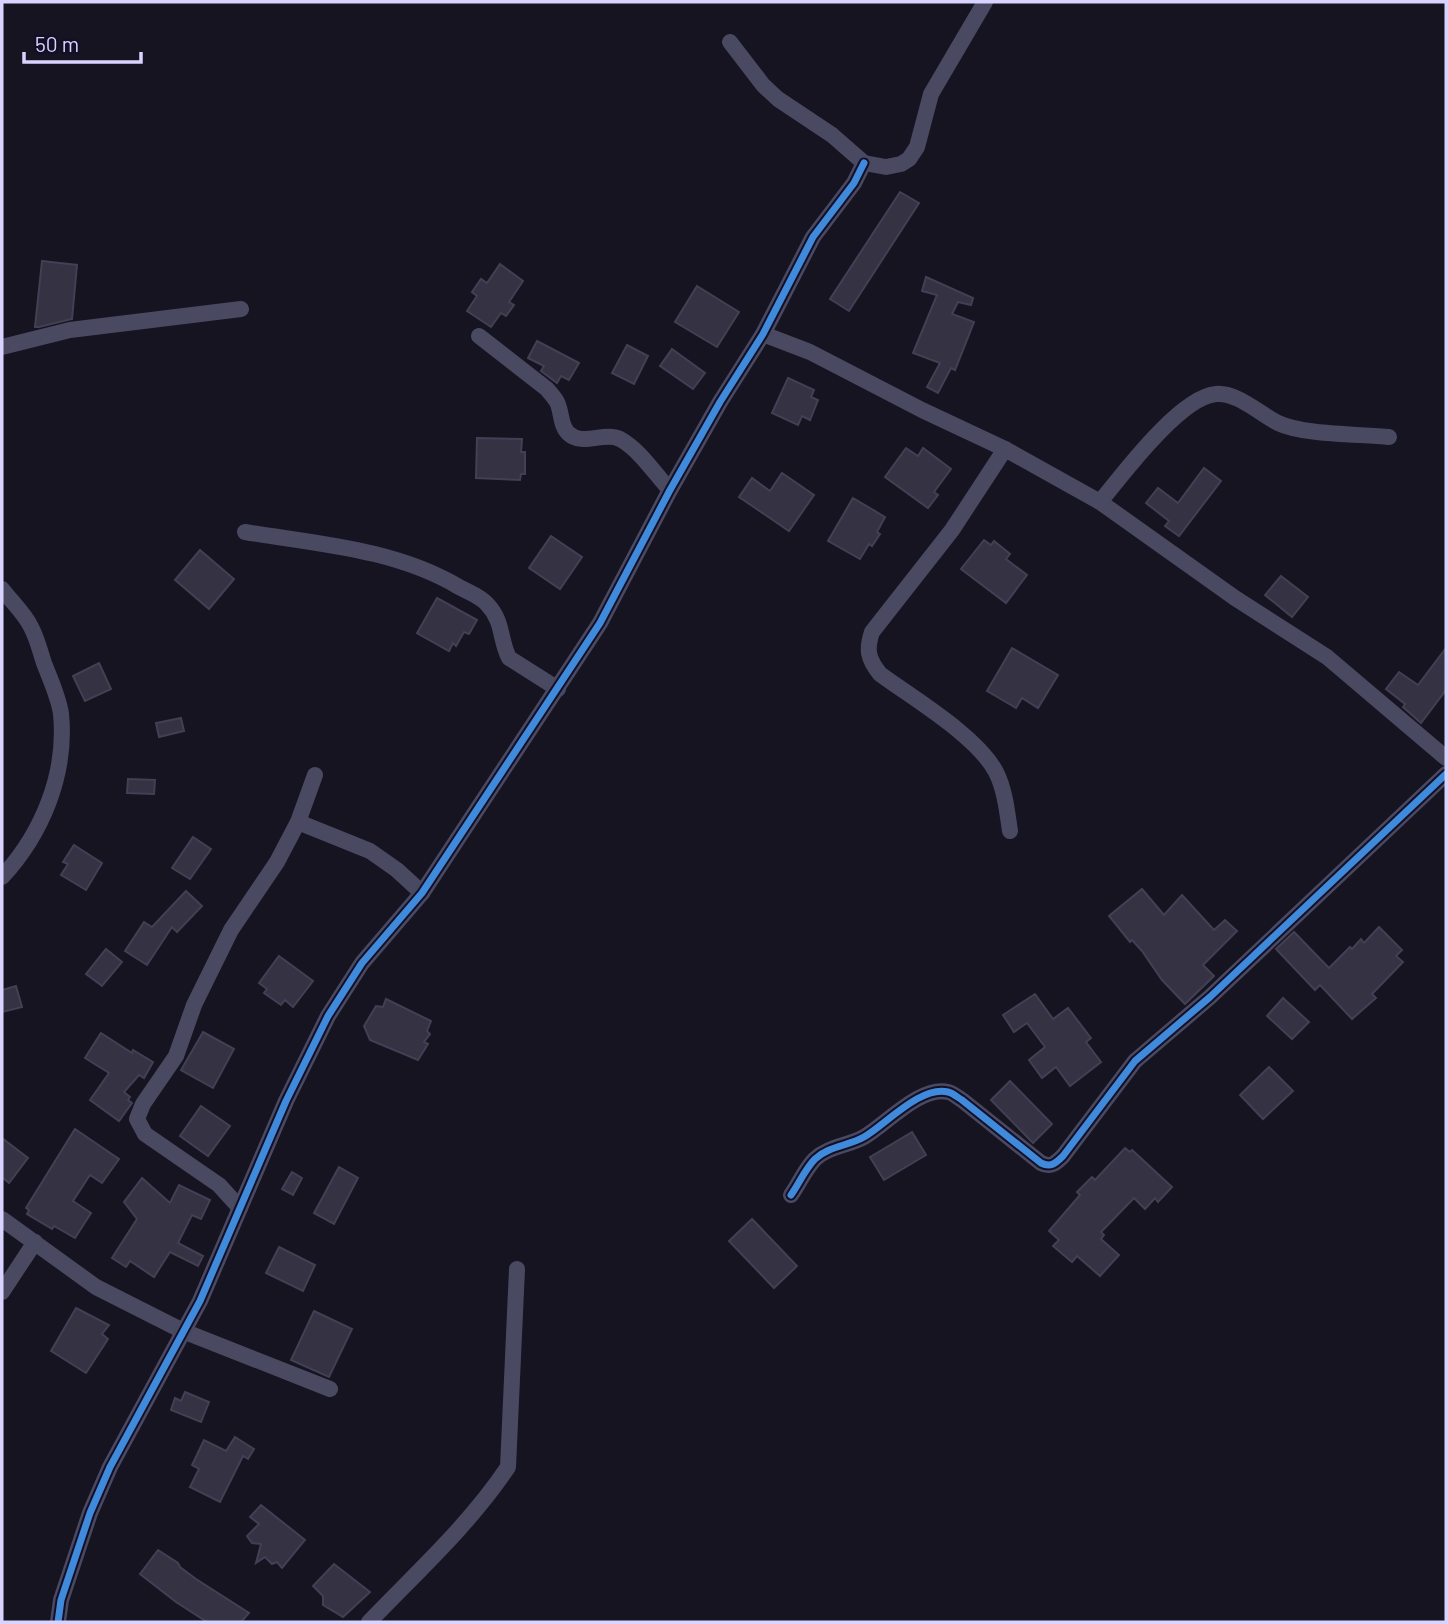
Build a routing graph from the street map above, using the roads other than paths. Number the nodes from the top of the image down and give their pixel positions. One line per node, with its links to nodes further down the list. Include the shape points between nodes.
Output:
1 (985, 2): 3 (street, via 931,94 917,147 909,159 886,167)
2 (730, 42): 3 (street, via 762,85)
3 (864, 163): 5 (street, via 813,237)
4 (241, 309): 7 (street, via 70,330)
5 (763, 334): 9 (street, via 810,352); 10 (street)
6 (479, 336): 10 (street, via 547,390 570,435 620,439)
7 (2, 346)
8 (1389, 437): 11 (street, via 1298,429 1227,395 1205,396 1168,424)
9 (1005, 449): 11 (street); 19 (street, via 952,530 872,632 868,644 871,663 880,674 956,729 996,772)
10 (670, 490): 14 (street, via 600,623)
11 (1100, 502): 15 (street, via 1327,657)
12 (246, 532): 14 (street, via 370,552 433,572 485,602 503,633 509,658)
13 (2, 589): 20 (street, via 31,626 48,673 61,713 61,758 39,827)
14 (558, 689): 21 (street)
15 (1446, 758)
16 (1446, 774): 22 (street, via 1210,998 1135,1061 1054,1165 1041,1163 962,1100 941,1091 900,1109 860,1139 823,1153)
17 (315, 775): 18 (street)
18 (298, 822): 21 (street, via 370,850); 23 (street, via 231,930 194,1005 176,1056 137,1119 145,1134 213,1180)
19 (1010, 831)
20 (2, 877)
21 (422, 893): 23 (street, via 362,963 328,1016)
22 (791, 1195)
23 (240, 1208): 28 (street, via 201,1301)
24 (2, 1219): 25 (street)
25 (35, 1242): 27 (street); 28 (street, via 96,1287)
26 (517, 1269): 31 (street, via 508,1467 447,1541)
27 (2, 1293)
28 (183, 1331): 29 (street); 30 (street, via 90,1513)
29 (330, 1389)
30 (58, 1622)
31 (369, 1622)

